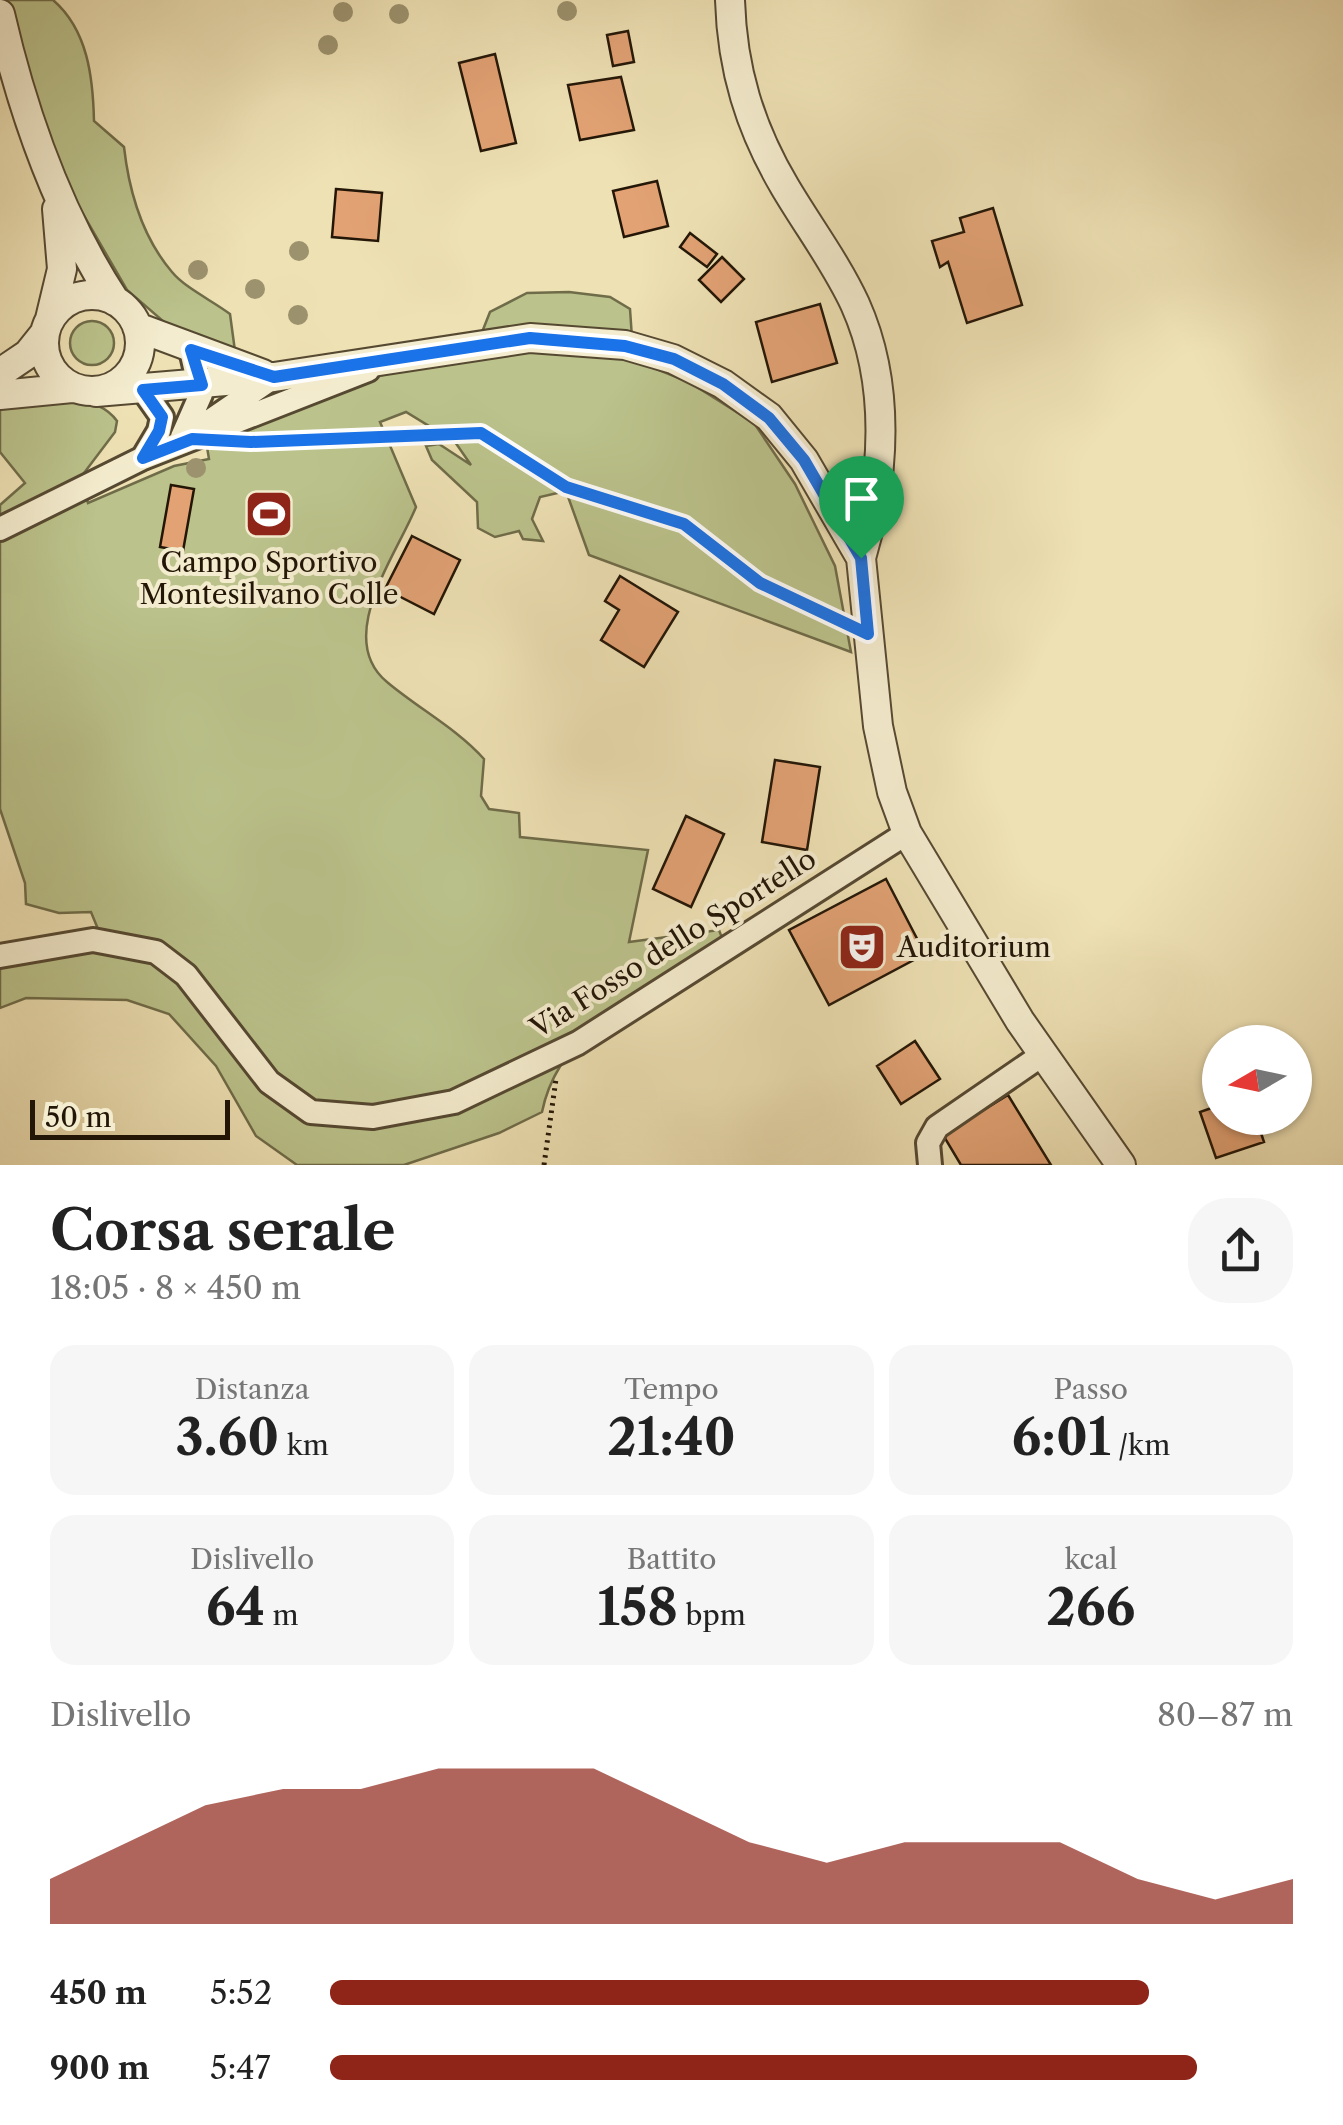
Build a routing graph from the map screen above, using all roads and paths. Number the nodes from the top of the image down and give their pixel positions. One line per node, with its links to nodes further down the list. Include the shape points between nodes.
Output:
1 (730, 0): 18 (street, via 747,111 845,284 867,342 881,472)
2 (0, 14): 3 (street)
3 (52, 182): 4 (street); 5 (street, via 62,269)
4 (115, 300): 5 (street, via 71,299); 6 (street)
5 (47, 327): 9 (street, via 28,354); 12 (street, via 49,366)
6 (137, 327): 7 (street); 12 (street, via 138,356 123,381)
7 (191, 350): 10 (street); 11 (street)
8 (390, 361): 10 (street); 15 (street); 18 (street, via 530,338 625,346 674,359 769,418 804,460)
9 (0, 373)
10 (274, 377): 11 (street); 15 (street)
11 (202, 385): 13 (street); 15 (street)
12 (84, 390): 13 (street); 14 (street)
13 (143, 390): 16 (street, via 162,417)
14 (0, 395)
15 (184, 442): 16 (street); 19 (lane, via 481,433 566,487 684,524 760,583)
16 (143, 458): 17 (street)
17 (0, 529)
18 (861, 558): 19 (street)
19 (868, 634): 20 (street, via 883,752)
20 (908, 832): 22 (street, Via Fosso dello Sportello); 23 (street)
21 (0, 956): 22 (street, Via Fosso dello Sportello, via 94,940 156,952 186,976 268,1082 310,1112 373,1116 454,1102)
22 (560, 1052): 24 (path)
23 (1042, 1055): 25 (street, via 937,1127 928,1143); 26 (street)
24 (544, 1165)
25 (930, 1165)
26 (1121, 1165)

